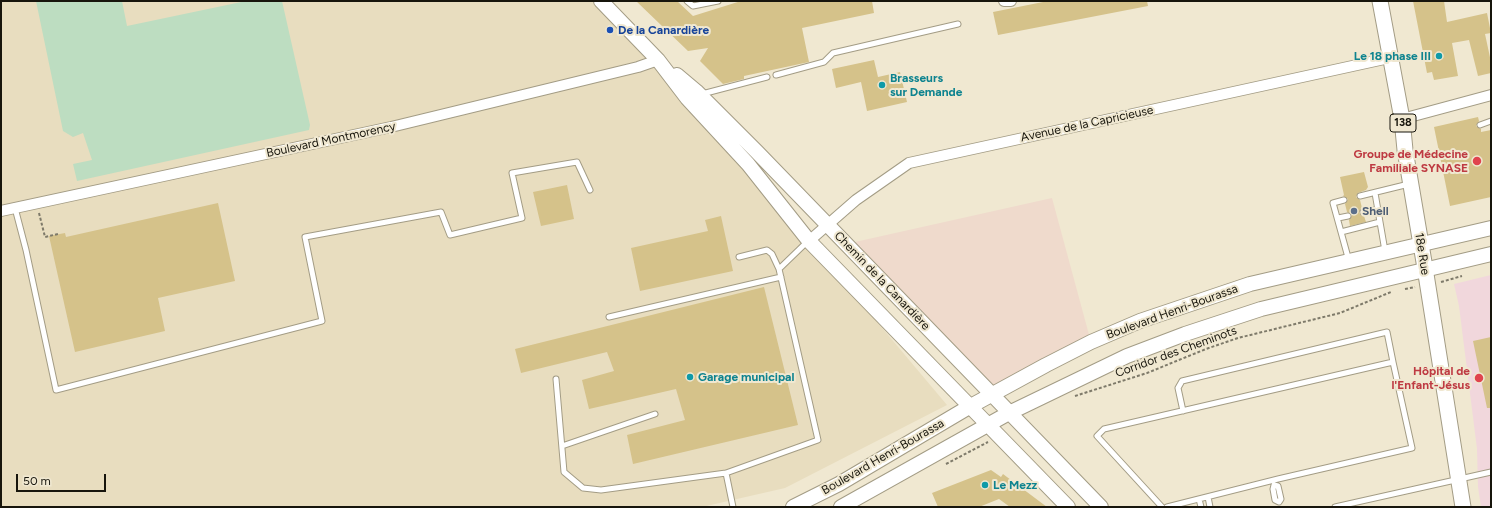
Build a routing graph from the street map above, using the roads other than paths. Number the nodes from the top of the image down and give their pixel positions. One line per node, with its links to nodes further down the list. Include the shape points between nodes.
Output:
1 (601, 1): 9 (main road, Chemin de la Canardière)
2 (687, 1): 3 (lane, via 693,6)
3 (718, 1)
4 (1004, 1): 5 (street)
5 (1011, 1)
6 (1380, 1): 8 (main road, 18e Rue / 138)
7 (958, 24): 10 (lane, via 833,53 824,62)
8 (1389, 58): 14 (main road, 18e Rue / 138); 29 (street, Avenue de la Capricieuse, via 909,163)
9 (658, 60): 12 (main road, Chemin de la Canardière); 22 (street, Boulevard Montmorency, via 391,128); 32 (main road, Chemin de la Canardière, via 687,98 748,164)
10 (776, 75)
11 (767, 77): 12 (lane)
12 (700, 95): 29 (main road, Chemin de la Canardière)
13 (1491, 95): 14 (street)
14 (1402, 119): 17 (main road, 18e Rue / 138)
15 (1491, 121): 16 (lane)
16 (1480, 125)
17 (1410, 184): 19 (lane); 33 (main road, 18e Rue / 138)
18 (590, 190): 22 (lane, via 577,162 512,173 522,218 450,235 441,212 305,237 322,321 56,390)
19 (1375, 192): 20 (lane); 23 (lane)
20 (1360, 196)
21 (1344, 200): 27 (lane, via 1333,203)
22 (15, 208): 24 (street, Boulevard Montmorency)
23 (1378, 208): 25 (lane); 28 (lane)
24 (1, 211)
25 (1363, 212)
26 (1348, 216): 27 (lane)
27 (1338, 218): 31 (lane)
28 (1380, 222): 31 (lane); 34 (lane)
29 (826, 224): 32 (street, Avenue de la Capricieuse); 44 (main road, Chemin de la Canardière)
30 (1491, 228): 33 (main road, Boulevard Henri-Bourassa)
31 (1341, 232): 37 (lane)
32 (808, 241): 39 (lane); 45 (main road, Chemin de la Canardière)
33 (1421, 245): 34 (main road, Boulevard Henri-Bourassa); 38 (main road, 18e Rue / 138)
34 (1385, 253): 37 (main road, Boulevard Henri-Bourassa)
35 (1491, 254): 38 (main road, Boulevard Henri-Bourassa)
36 (740, 257): 39 (lane, via 767,250 772,254)
37 (1349, 262): 44 (main road, Boulevard Henri-Bourassa, via 1250,284 1140,321 1078,348)
38 (1425, 268): 47 (main road, Boulevard Henri-Bourassa, via 1260,308 1185,334 1126,356); 53 (main road, 18e Rue / 138)
39 (779, 269): 40 (lane)
40 (781, 277): 41 (lane); 52 (lane, via 818,440)
41 (609, 317)
42 (1393, 362): 46 (lane); 46 (lane, via 1387,332 1182,381 1178,388); 54 (lane, via 1412,448)
43 (556, 379): 50 (lane)
44 (992, 395): 45 (main road, Boulevard Henri-Bourassa); 47 (main road, Chemin de la Canardière)
45 (969, 407): 49 (main road, Chemin de la Canardière); 59 (main road, Boulevard Henri-Bourassa, via 839,484)
46 (1183, 411): 63 (lane, via 1104,429 1097,436)
47 (1009, 413): 49 (main road, Boulevard Henri-Bourassa); 62 (main road, Chemin de la Canardière)
48 (655, 414): 50 (lane)
49 (987, 426): 60 (main road, Boulevard Henri-Bourassa); 61 (main road, Chemin de la Canardière)
50 (562, 446): 52 (lane, via 564,472 583,488 601,490)
51 (1491, 472): 53 (lane)
52 (726, 473): 58 (lane)
53 (1458, 478): 67 (lane); 68 (main road, 18e Rue / 138)
54 (1274, 482): 55 (lane); 57 (lane, via 1278,486)
55 (1208, 497): 56 (lane); 66 (lane)
56 (1199, 499): 64 (lane); 65 (lane)
57 (1280, 504)
58 (733, 507)
59 (793, 507)
60 (841, 507)
61 (1068, 507)
62 (1101, 507)
63 (1162, 507)
64 (1167, 507)
65 (1200, 507)
66 (1210, 507)
67 (1335, 507)
68 (1463, 507)

